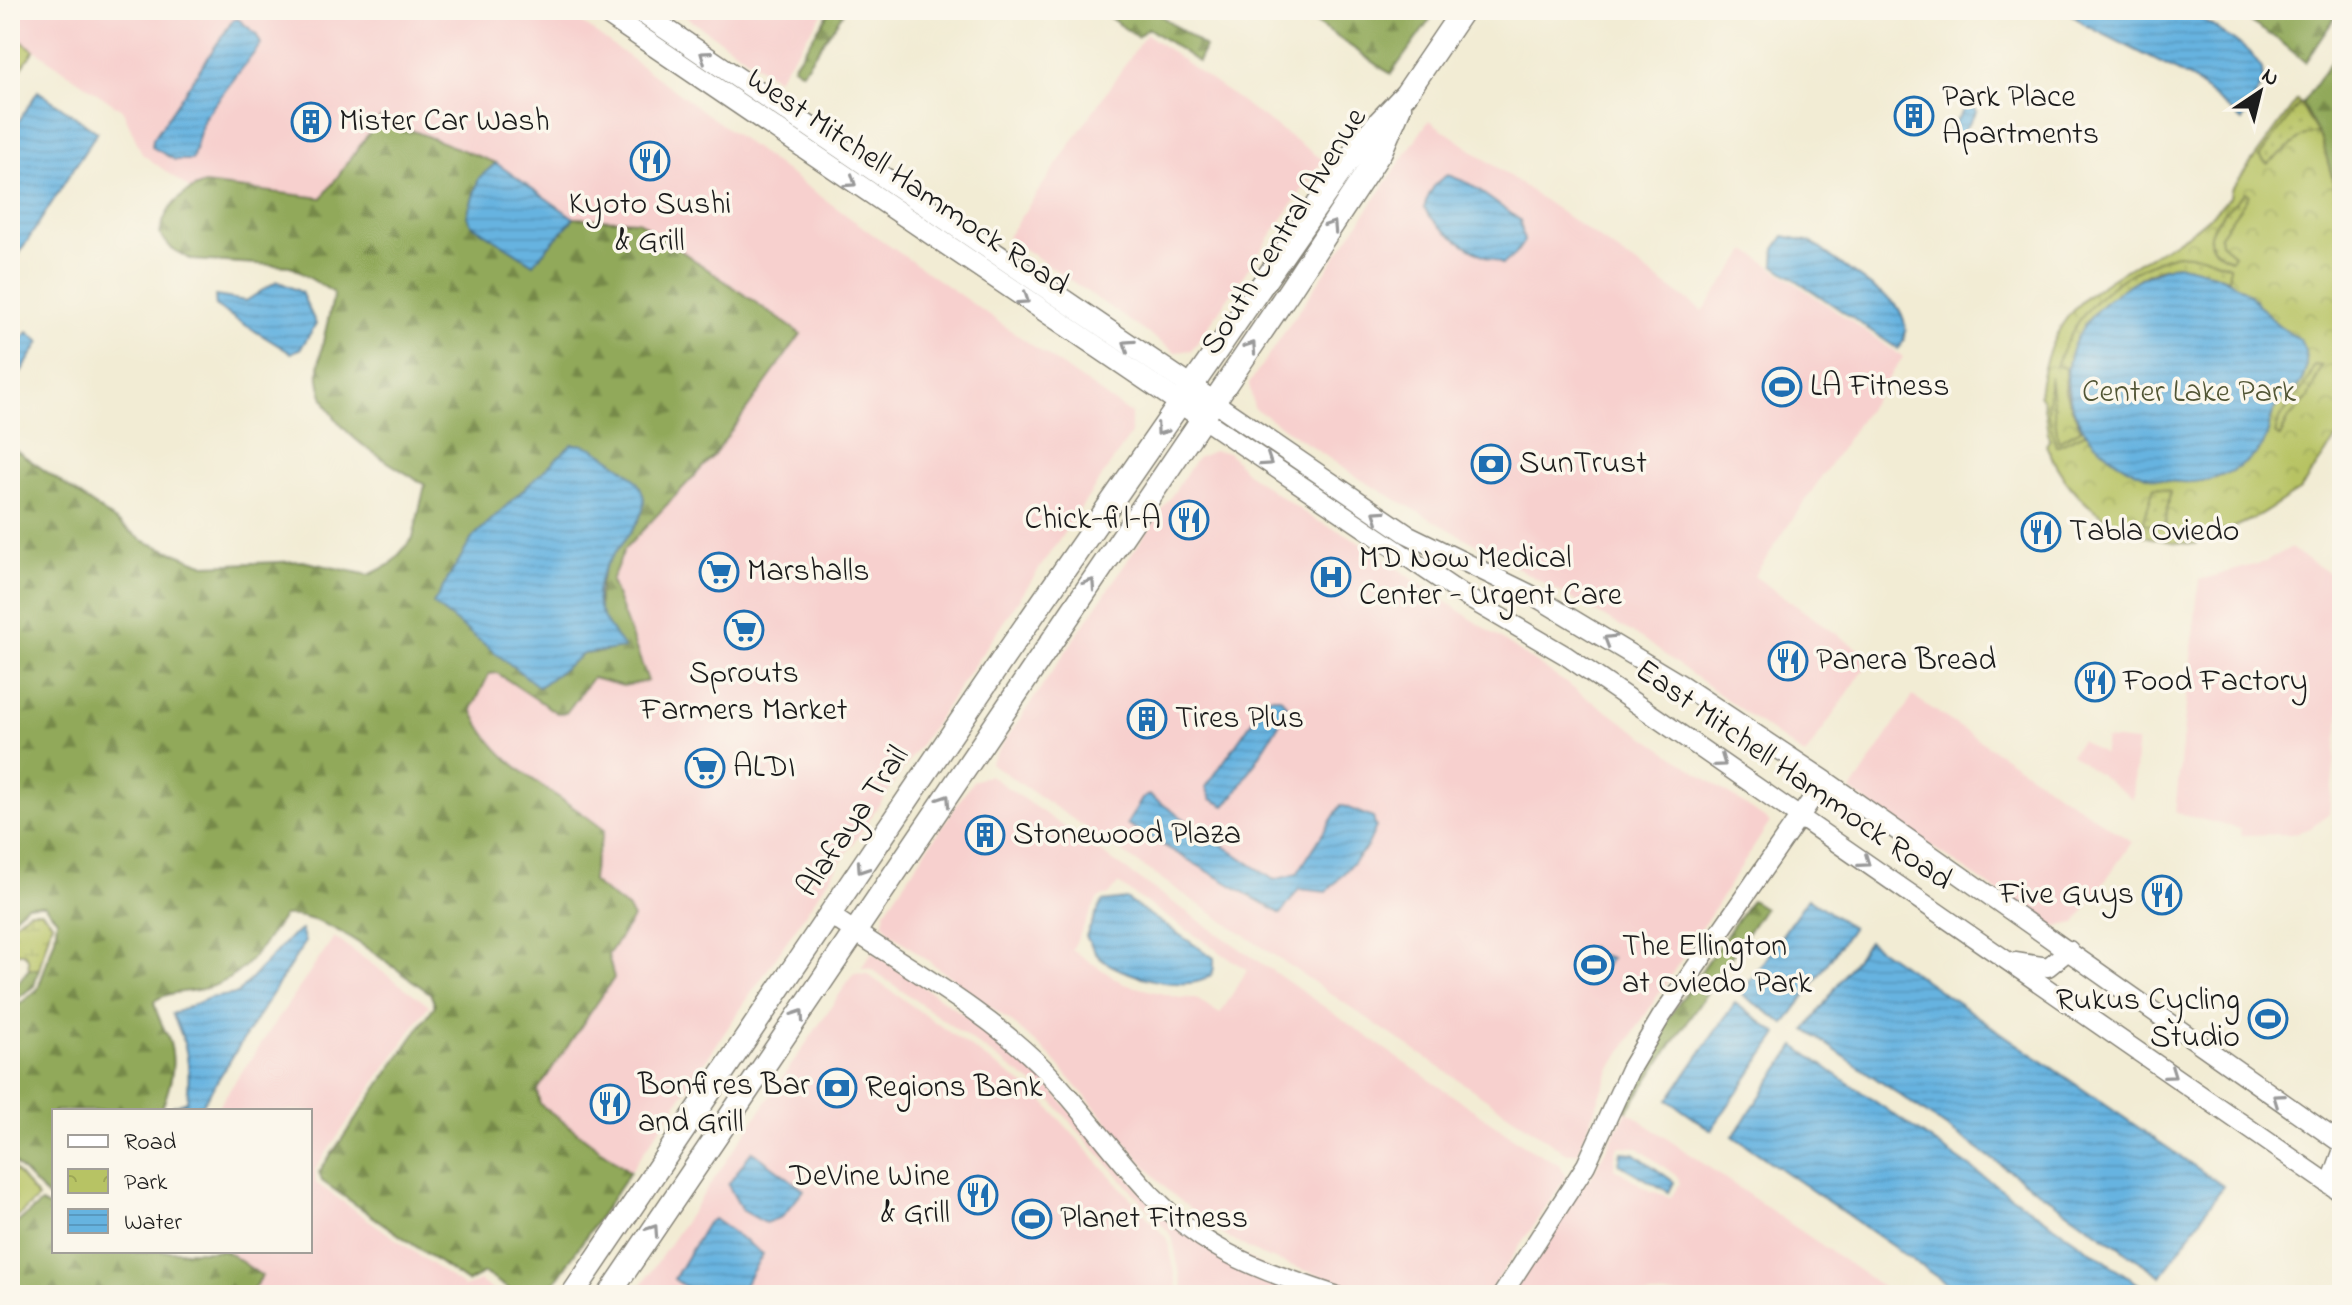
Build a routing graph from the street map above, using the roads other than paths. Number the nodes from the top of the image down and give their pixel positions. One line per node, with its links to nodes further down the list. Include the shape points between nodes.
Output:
1 (601, 10): 5 (main road, West Mitchell Hammock Road)
2 (638, 10): 6 (main road, West Mitchell Hammock Road, one-way to 2)
3 (1463, 10): 4 (main road, South Central Avenue)
4 (1406, 94): 9 (main road, South Central Avenue, via 1364,138); 10 (main road, South Central Avenue, one-way to 4, via 1381,151)
5 (738, 104): 6 (main road, via 757,102 805,132); 7 (main road, West Mitchell Hammock Road, one-way to 7)
6 (823, 137): 8 (main road, West Mitchell Hammock Road)
7 (898, 213): 8 (main road, via 906,206); 9 (main road, West Mitchell Hammock Road, one-way to 9)
8 (950, 224): 9 (main road, West Mitchell Hammock Road, one-way to 8)
9 (1187, 396): 10 (main road); 11 (main road, Alafaya Trail, one-way to 11)
10 (1208, 410): 12 (main road, Alafaya Trail, one-way to 10); 13 (street, East Mitchell Hammock Road, one-way to 10, via 1557,609 1407,534); 14 (street, East Mitchell Hammock Road, one-way to 14, via 1466,597 1565,655)
11 (1004, 657): 12 (main road, via 1005,684 973,733); 15 (main road, Alafaya Trail, one-way to 15)
12 (973, 758): 16 (main road, Alafaya Trail, one-way to 12)
13 (1825, 780): 14 (street); 17 (street, East Mitchell Hammock Road)
14 (1801, 818): 18 (street, East Mitchell Hammock Road, one-way to 18); 25 (street, via 1661,1017 1630,1069 1586,1165)
15 (830, 915): 16 (street); 22 (main road, Alafaya Trail)
16 (856, 932): 23 (main road, Alafaya Trail, one-way to 16); 24 (street, via 1008,1037 1043,1068 1178,1219 1251,1265)
17 (2069, 950): 18 (street, via 2048,967); 19 (street, East Mitchell Hammock Road, one-way to 17)
18 (2006, 960): 21 (street, East Mitchell Hammock Road, one-way to 21)
19 (2342, 1144)
20 (2342, 1152): 21 (street)
21 (2338, 1184)
22 (572, 1295)
23 (609, 1295)
24 (1335, 1295)
25 (1502, 1295)

